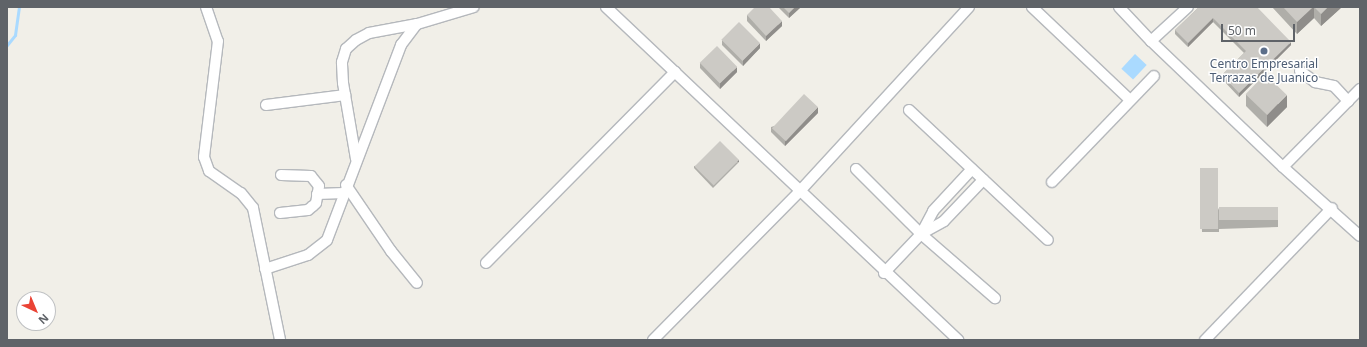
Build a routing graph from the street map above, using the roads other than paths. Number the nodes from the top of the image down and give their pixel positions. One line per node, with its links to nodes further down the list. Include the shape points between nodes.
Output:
1 (206, 7): 35 (street, via 218,41 204,157 209,172 241,193 253,208)
2 (474, 7): 8 (street)
3 (606, 7): 11 (street)
4 (970, 7): 27 (street)
5 (1032, 7): 15 (street)
6 (1119, 7): 9 (street)
7 (1188, 7): 9 (street)
8 (417, 24): 14 (street, via 369,33 346,49 342,62); 19 (street, via 401,45)
9 (1151, 41): 20 (street)
10 (1300, 71): 16 (street, via 1314,82 1334,86)
11 (675, 72): 27 (street); 34 (street)
12 (1154, 76): 15 (street)
13 (1360, 89): 16 (street)
14 (345, 95): 17 (street); 19 (street)
15 (1130, 100): 25 (street)
16 (1348, 101): 20 (street)
17 (266, 105)
18 (909, 110): 22 (street)
19 (356, 159): 26 (street)
20 (1283, 166): 29 (street)
21 (856, 169): 31 (street)
22 (972, 169): 24 (street); 31 (street, via 933,211)
23 (281, 175): 28 (street, via 311,176 319,186)
24 (983, 180): 31 (street, via 944,221); 33 (street)
25 (1052, 182)
26 (345, 189): 28 (street); 35 (street, via 327,240 318,249); 37 (street)
27 (799, 192): 36 (street); 40 (street)
28 (318, 194): 30 (street, via 316,203 308,210)
29 (1332, 208): 32 (street); 42 (street, via 1262,275)
30 (280, 212)
31 (921, 234): 36 (street); 38 (street)
32 (1360, 236)
33 (1048, 240)
34 (486, 263)
35 (265, 270): 39 (street)
36 (884, 272): 41 (street)
37 (417, 283)
38 (995, 298)
39 (280, 340)
40 (653, 340)
41 (958, 340)
42 (1205, 340)

